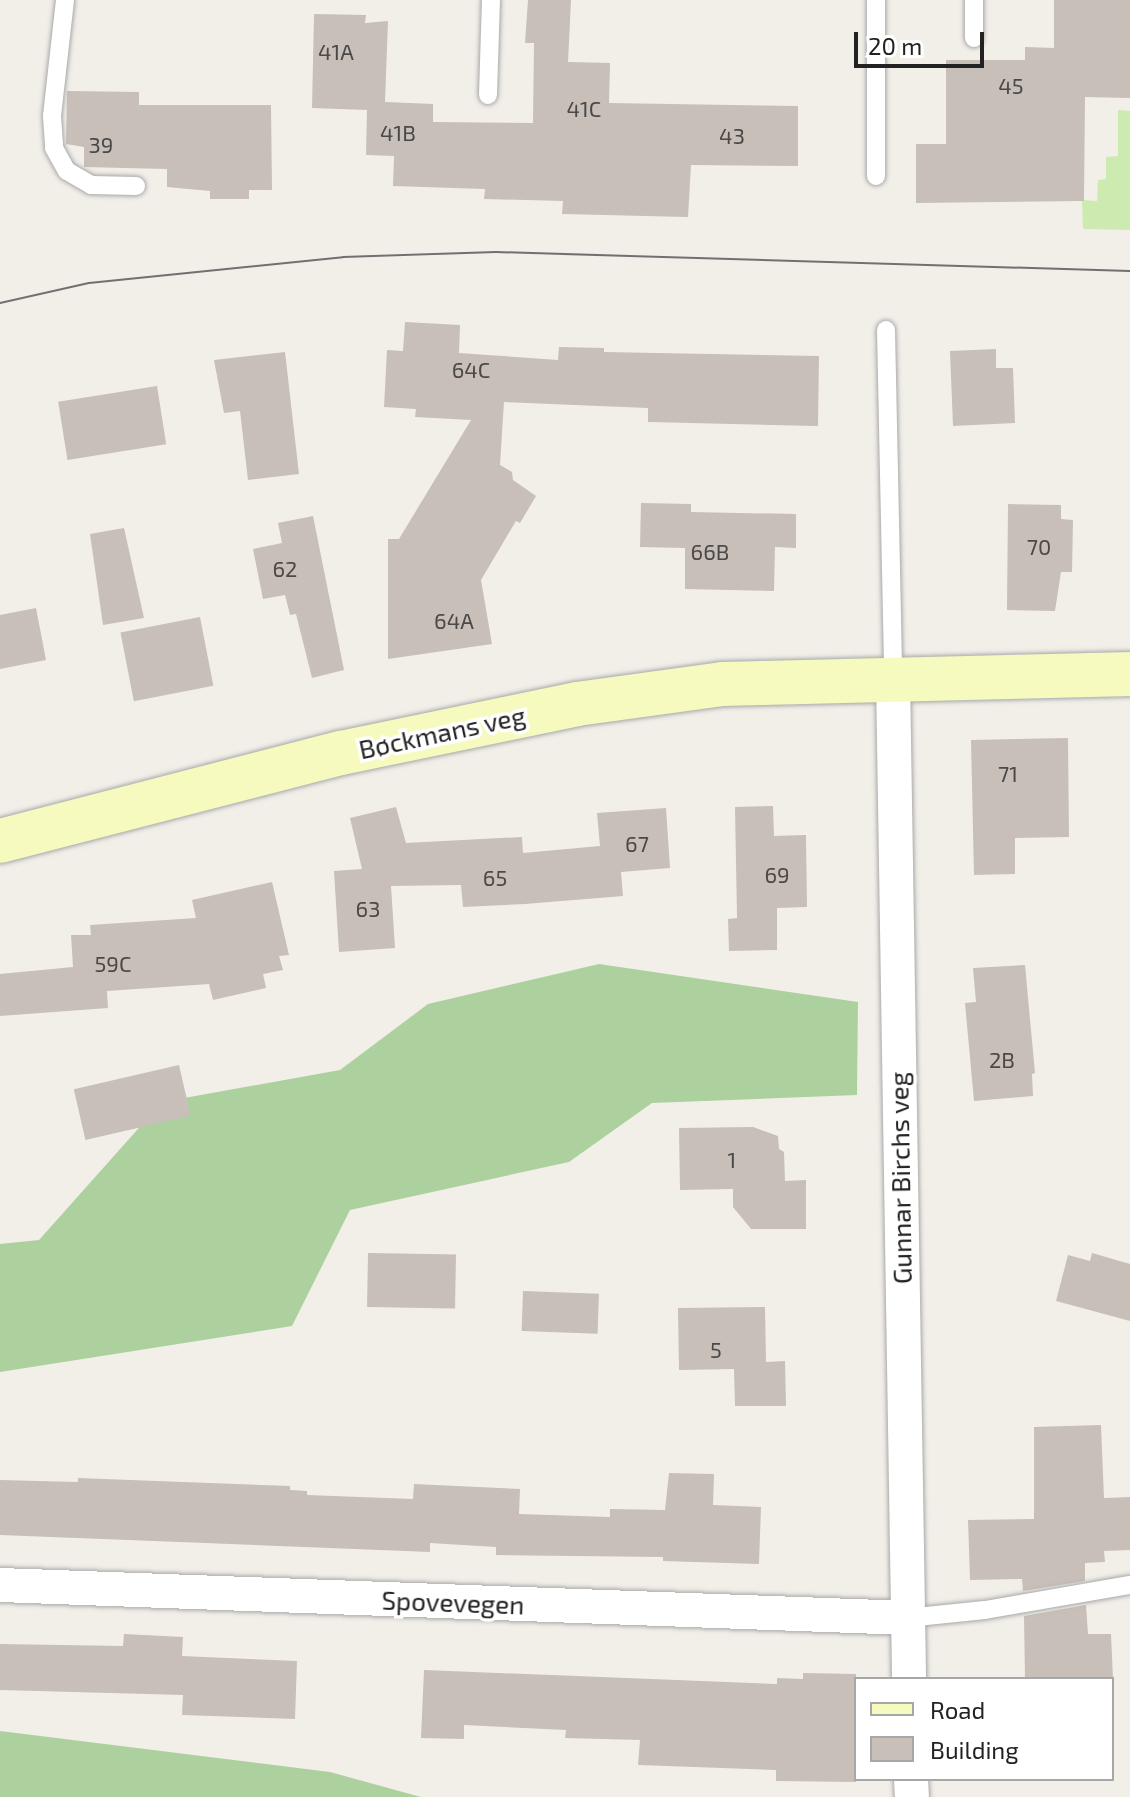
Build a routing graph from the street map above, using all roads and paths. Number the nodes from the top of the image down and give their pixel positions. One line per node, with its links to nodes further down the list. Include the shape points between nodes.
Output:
1 (65, 0): 8 (lane, via 52,116 54,148 67,171 91,185)
2 (491, 0): 6 (lane)
3 (876, 0): 7 (lane)
4 (974, 0): 5 (lane)
5 (974, 38)
6 (488, 95)
7 (876, 176)
8 (136, 186)
9 (886, 330): 11 (lane)
10 (1130, 674): 11 (main road, Bøckmans veg)
11 (893, 678): 12 (main road, Bøckmans veg, via 723,684 577,704 341,753); 15 (street, Gunnar Birchs veg)
12 (0, 841)
13 (0, 1585): 15 (street, Spovevegen)
14 (1130, 1585): 15 (lane)
15 (907, 1618): 16 (street, Gunnar Birchs veg)
16 (909, 1677)

